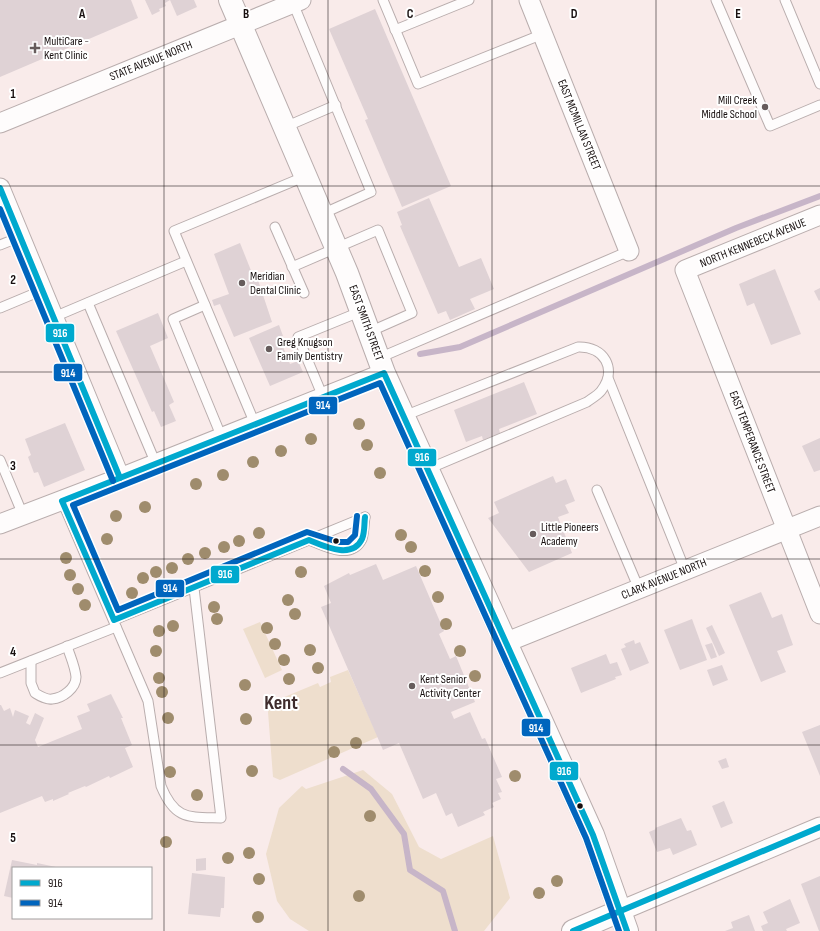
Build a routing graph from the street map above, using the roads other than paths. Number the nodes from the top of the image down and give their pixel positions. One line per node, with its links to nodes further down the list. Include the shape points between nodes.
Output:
1 (230, 0): 8 (main road, EAST SMITH STREET)
2 (383, 0): 9 (lane)
3 (469, 0): 9 (lane)
4 (529, 0): 10 (street, EAST MCMILLAN STREET)
5 (716, 0): 13 (lane, via 770,126)
6 (785, 0): 11 (lane)
7 (297, 2): 8 (street, STATE AVENUE NORTH); 12 (lane)
8 (241, 25): 14 (street, STATE AVENUE NORTH); 15 (main road, EAST SMITH STREET)
9 (395, 30): 10 (lane, via 418,84)
10 (543, 34): 24 (street, EAST MCMILLAN STREET)
11 (820, 84)
12 (336, 105): 15 (lane); 18 (lane, via 371,192)
13 (820, 105)
14 (0, 123)
15 (285, 127): 16 (main road, EAST SMITH STREET)
16 (306, 176): 18 (main road, EAST SMITH STREET); 25 (lane, via 174,231)
17 (0, 188): 21 (street)
18 (322, 214): 23 (main road, EAST SMITH STREET)
19 (820, 215): 27 (street, NORTH KENNEBECK AVENUE)
20 (275, 227): 26 (lane)
21 (20, 237): 22 (lane); 28 (street)
22 (0, 246)
23 (337, 247): 26 (lane); 33 (main road, EAST SMITH STREET); 35 (lane, via 378,230 412,313)
24 (629, 251): 36 (lane)
25 (186, 261): 30 (lane); 31 (lane)
26 (292, 267): 29 (lane)
27 (685, 270): 51 (street, EAST TEMPERANCE STREET)
28 (43, 290): 32 (lane); 34 (street)
29 (304, 293)
30 (88, 303): 34 (lane); 43 (lane)
31 (205, 305): 40 (lane); 41 (lane, via 173,319)
32 (0, 308)
33 (362, 311): 35 (main road, EAST SMITH STREET); 38 (lane, via 298,337)
34 (54, 318): 45 (street)
35 (369, 332): 36 (main road, EAST SMITH STREET)
36 (381, 366): 38 (street); 39 (main road, EAST SMITH STREET)
37 (608, 378): 39 (lane, via 605,357 598,350 587,346 578,347); 44 (lane, via 601,391 587,402); 53 (lane)
38 (323, 398): 40 (street)
39 (404, 416): 44 (main road, EAST SMITH STREET)
40 (255, 424): 41 (street)
41 (222, 438): 43 (street)
42 (0, 460): 48 (lane)
43 (156, 464): 45 (street)
44 (428, 469): 58 (main road, EAST SMITH STREET)
45 (120, 478): 47 (street)
46 (598, 490): 55 (lane)
47 (62, 500): 48 (street); 57 (lane)
48 (23, 515): 50 (street)
49 (820, 516): 51 (street, CLARK AVENUE NORTH)
50 (0, 524)
51 (787, 529): 53 (street, CLARK AVENUE NORTH); 56 (street, EAST TEMPERANCE STREET)
52 (309, 540): 52 (lane, via 336,551 347,550 362,538 365,517); 54 (lane)
53 (685, 570): 55 (street, CLARK AVENUE NORTH)
54 (194, 588): 57 (lane); 57 (lane, via 221,818 190,817 176,811 166,798 161,786 148,701)
55 (639, 589): 58 (street, CLARK AVENUE NORTH)
56 (820, 614)
57 (115, 624): 59 (lane)
58 (507, 642): 63 (main road, EAST SMITH STREET, via 593,835)
59 (67, 646): 60 (lane); 60 (lane, via 76,678 73,688 63,696 51,700 35,693 31,683)
60 (31, 661): 61 (lane)
61 (0, 673)
62 (820, 827): 63 (street)
63 (620, 911): 64 (main road); 65 (main road, EAST SMITH STREET)
64 (574, 931)
65 (628, 931)

